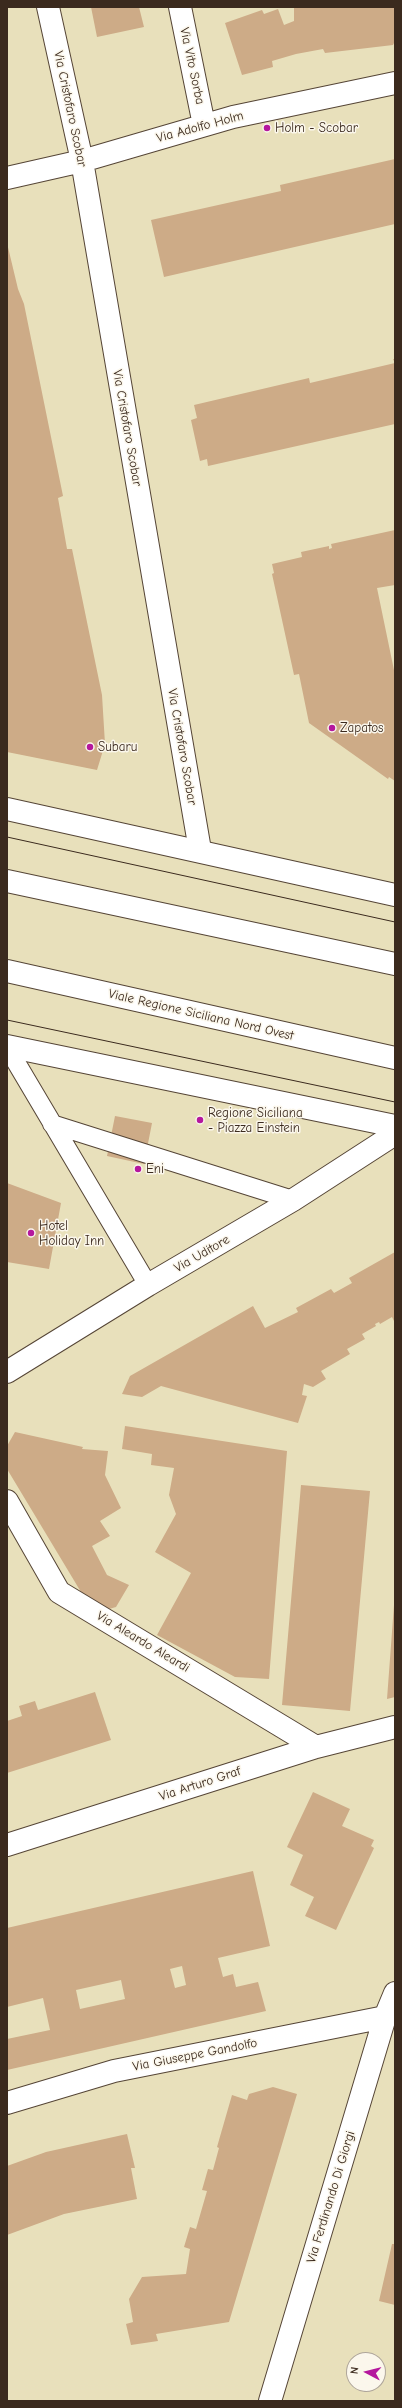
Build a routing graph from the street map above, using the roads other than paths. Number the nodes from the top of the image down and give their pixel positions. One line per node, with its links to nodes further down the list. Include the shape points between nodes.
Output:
1 (48, 7): 5 (street, Via Cristofaro Scobar)
2 (180, 7): 4 (street, Via Vito Sorba)
3 (395, 83): 4 (street, Via Adolfo Holm)
4 (204, 125): 5 (street, Via Adolfo Holm)
5 (82, 161): 6 (street, Via Adolfo Holm); 8 (street, Via Cristofaro Scobar)
6 (7, 178)
7 (7, 809): 8 (street)
8 (200, 850): 10 (street)
9 (7, 881): 12 (street)
10 (395, 895)
11 (395, 950): 12 (street)
12 (352, 955): 13 (street)
13 (395, 964)
14 (7, 971): 16 (street, Viale Regione Siciliana Nord Ovest)
15 (7, 1046): 17 (lane); 18 (street)
16 (395, 1058)
17 (52, 1124): 20 (lane); 21 (lane)
18 (395, 1126)
19 (395, 1134): 20 (street, Via Uditore)
20 (293, 1200): 21 (street, Via Uditore)
21 (148, 1285): 22 (street, Via Uditore)
22 (7, 1372)
23 (7, 1501): 25 (street, Via Aleardo Aleardi, via 59,1592)
24 (395, 1727): 25 (street, Via Arturo Graf)
25 (316, 1747): 26 (street, Via Arturo Graf)
26 (7, 1845)
27 (395, 1993): 28 (street, Via Ferdinando Di Giorgi)
28 (385, 2017): 29 (street, Via Giuseppe Gandolfo, via 114,2071); 30 (street, Via Ferdinando Di Giorgi)
29 (7, 2103)
30 (270, 2401)

